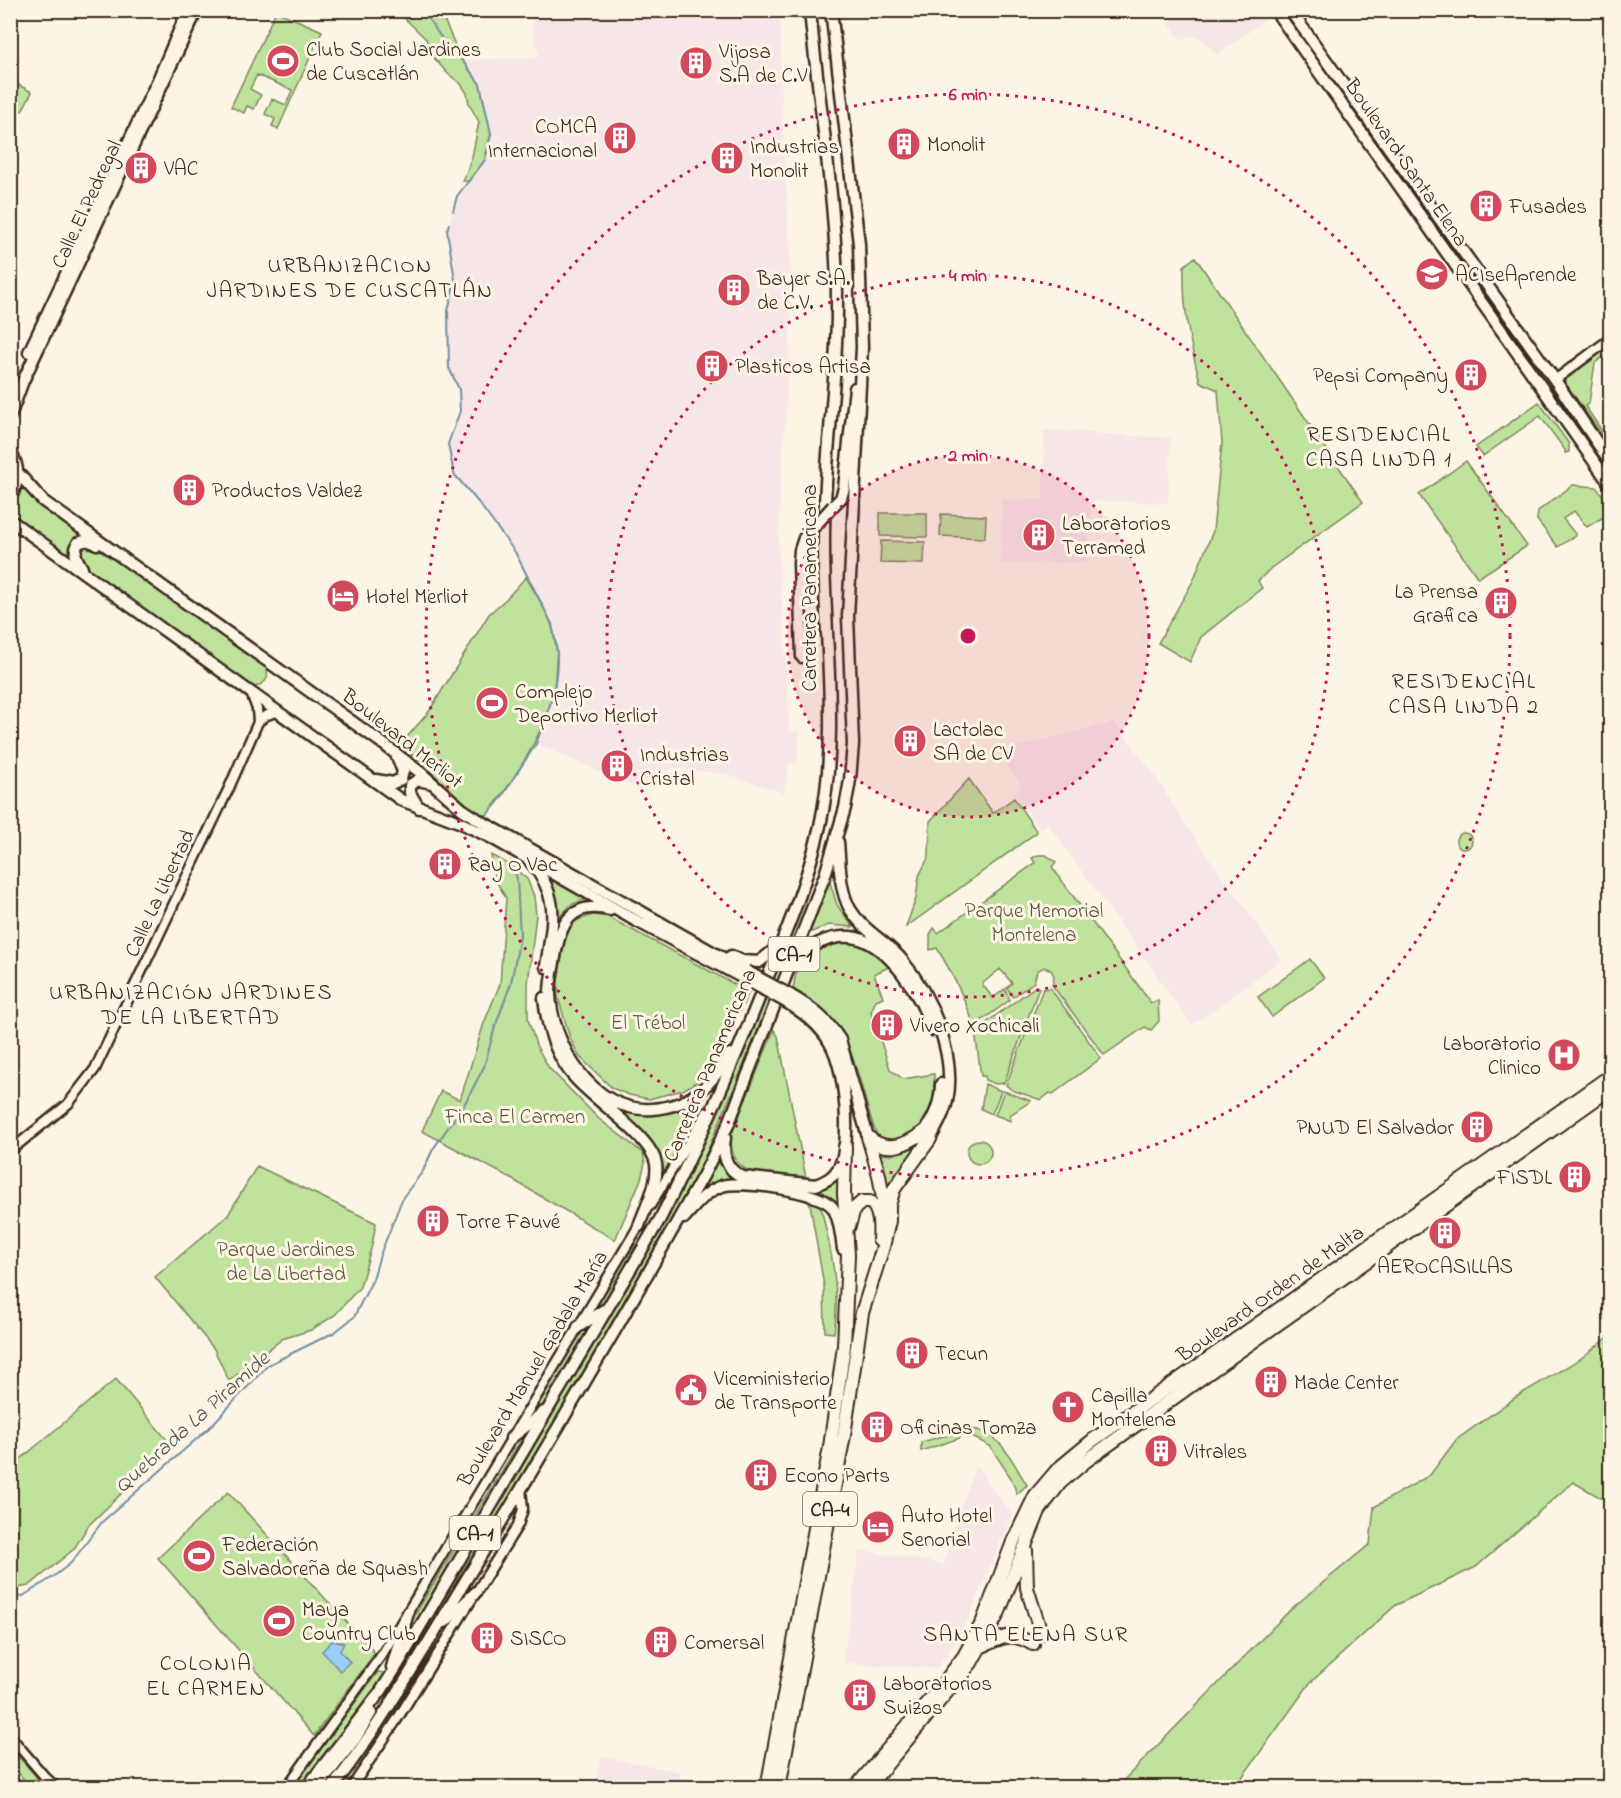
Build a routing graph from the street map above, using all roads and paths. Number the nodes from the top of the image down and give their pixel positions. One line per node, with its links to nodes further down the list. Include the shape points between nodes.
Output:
1 (188, 10): 11 (main road, Calle El Pedregal)
2 (198, 10): 12 (main road, Calle El Pedregal)
3 (810, 10): 36 (main road, Carretera Panamericana / CA-1, via 836,254 836,359 824,542 830,735 820,826 802,893)
4 (831, 10): 8 (main road, Carretera Panamericana / CA-1, via 859,244)
5 (1285, 13): 7 (main road, Boulevard Santa Elena); 9 (main road, Boulevard Santa Elena, via 1284,18 1291,20 1315,45)
6 (1611, 339): 9 (street)
7 (1512, 344): 9 (main road, via 1524,351 1543,377); 10 (main road, Boulevard Santa Elena)
8 (862, 347): 23 (main road, bridge, via 841,498 804,538 800,550); 31 (main road, Carretera Panamericana / CA-1, via 848,617 853,744)
9 (1555, 381): 13 (main road, Boulevard Santa Elena)
10 (1546, 390): 13 (main road, via 1556,391 1572,415); 18 (main road, Boulevard Santa Elena)
11 (10, 393)
12 (10, 416)
13 (1584, 424): 16 (main road, Boulevard Santa Elena)
14 (10, 442): 15 (main road)
15 (11, 452): 17 (main road)
16 (1611, 462)
17 (18, 473): 19 (main road); 21 (main road, Boulevard Merliot, via 43,501)
18 (1611, 484)
19 (10, 498)
20 (10, 520): 22 (main road, Boulevard Merliot)
21 (108, 548): 22 (main road, via 87,540 78,543 75,556); 27 (main road, Boulevard Merliot)
22 (84, 572): 24 (main road, Boulevard Merliot)
23 (802, 657)
24 (249, 690): 25 (main road, Boulevard Merliot); 26 (street)
25 (278, 711): 26 (street); 28 (main road, Boulevard Merliot)
26 (258, 722): 48 (street, Calle La Libertad, via 95,1069 68,1104)
27 (394, 752): 28 (main road, via 403,771 401,779 393,783); 29 (main road, Boulevard Merliot)
28 (373, 780): 30 (main road, Boulevard Merliot)
29 (432, 783): 30 (main road, via 418,780 410,785 410,793); 33 (main road, Boulevard Merliot, via 479,820)
30 (420, 808): 32 (main road, Boulevard Merliot, via 459,822)
31 (838, 835): 35 (main road, via 845,897); 37 (main road, Carretera Panamericana / CA-1)
32 (526, 856): 34 (main road, Boulevard Merliot); 49 (main road, via 546,884 553,909 544,975 546,1018 553,1040 574,1077 645,1142 654,1157 656,1175)
33 (617, 898): 36 (main road, via 630,901 743,961 759,962); 38 (main road, Boulevard Merliot)
34 (631, 918): 38 (main road, Boulevard Merliot); 40 (main road, via 595,906 585,908 564,923 557,943 550,993 554,1016 568,1056 596,1088 617,1103 631,1107 678,1104 707,1087)
35 (864, 935): 37 (main road, via 823,942); 45 (main road, via 901,958 937,1021 949,1084 947,1098)
36 (782, 942): 40 (main road, Carretera Panamericana / CA-1)
37 (790, 963): 44 (main road, Carretera Panamericana / CA-1)
38 (744, 975): 39 (main road, Boulevard Merliot, bridge)
39 (788, 999): 46 (main road, CA-4, via 817,1012 840,1040); 47 (main road, CA-4, via 813,1021 837,1056 844,1086)
40 (749, 1023): 42 (main road, Carretera Panamericana / CA-1)
41 (1611, 1076): 76 (highway, Boulevard Orden de Malta, via 1058,1468 1035,1496 983,1621 964,1656)
42 (724, 1083): 49 (street, Boulevard Manuel Gadala María); 55 (main road, Carretera Panamericana / CA-1, via 686,1170)
43 (1611, 1089): 60 (highway, Boulevard Orden de Malta, via 1086,1461 1050,1496)
44 (729, 1123): 47 (main road, via 724,1154 731,1168 743,1177 816,1185 826,1181 839,1167); 50 (main road, Carretera Panamericana / CA-1)
45 (927, 1135): 46 (highway, via 892,1147); 51 (highway, via 894,1190)
46 (868, 1137): 51 (highway, CA-4, via 885,1203)
47 (845, 1147): 52 (highway, CA-4)
48 (10, 1151)
49 (639, 1226): 56 (street, Boulevard Manuel Gadala María)
50 (671, 1231): 53 (main road, via 721,1186 805,1193 829,1203 835,1212); 59 (main road, Carretera Panamericana / CA-1)
51 (883, 1247): 54 (highway, CA-4)
52 (848, 1255): 53 (highway, CA-4); 54 (highway, via 852,1214 857,1205 870,1202 879,1221)
53 (847, 1270): 74 (highway, CA-4, via 844,1346 830,1447)
54 (874, 1274): 75 (highway, CA-4, via 859,1326 844,1434)
55 (607, 1309): 56 (main road); 57 (main road, Carretera Panamericana / CA-1)
56 (578, 1327): 58 (street, Boulevard Manuel Gadala María)
57 (549, 1408): 58 (main road); 65 (main road, Carretera Panamericana / CA-1)
58 (511, 1438): 62 (street, Boulevard Manuel Gadala María)
59 (521, 1489): 61 (street, Carretera Panamericana, via 523,1509 518,1525); 63 (main road, Carretera Panamericana / CA-1)
60 (1026, 1541): 64 (highway, Boulevard Orden de Malta, via 1004,1600); 64 (highway, via 1027,1588 1037,1639 1011,1636)
61 (476, 1592): 63 (main road); 73 (street, Carretera Panamericana)
62 (408, 1613): 65 (main road); 69 (street, Boulevard Manuel Gadala María)
63 (432, 1635): 72 (main road, Carretera Panamericana / CA-1)
64 (980, 1647): 77 (highway, Boulevard Orden de Malta)
65 (389, 1679): 66 (main road, Carretera Panamericana / CA-1)
66 (381, 1691): 70 (main road, Carretera Panamericana / CA-1); 71 (main road, via 356,1739)
67 (10, 1736): 68 (street)
68 (57, 1788)
69 (286, 1788)
70 (306, 1788)
71 (317, 1788)
72 (332, 1788)
73 (351, 1788)
74 (767, 1788)
75 (780, 1788)
76 (855, 1788)
77 (867, 1788)

